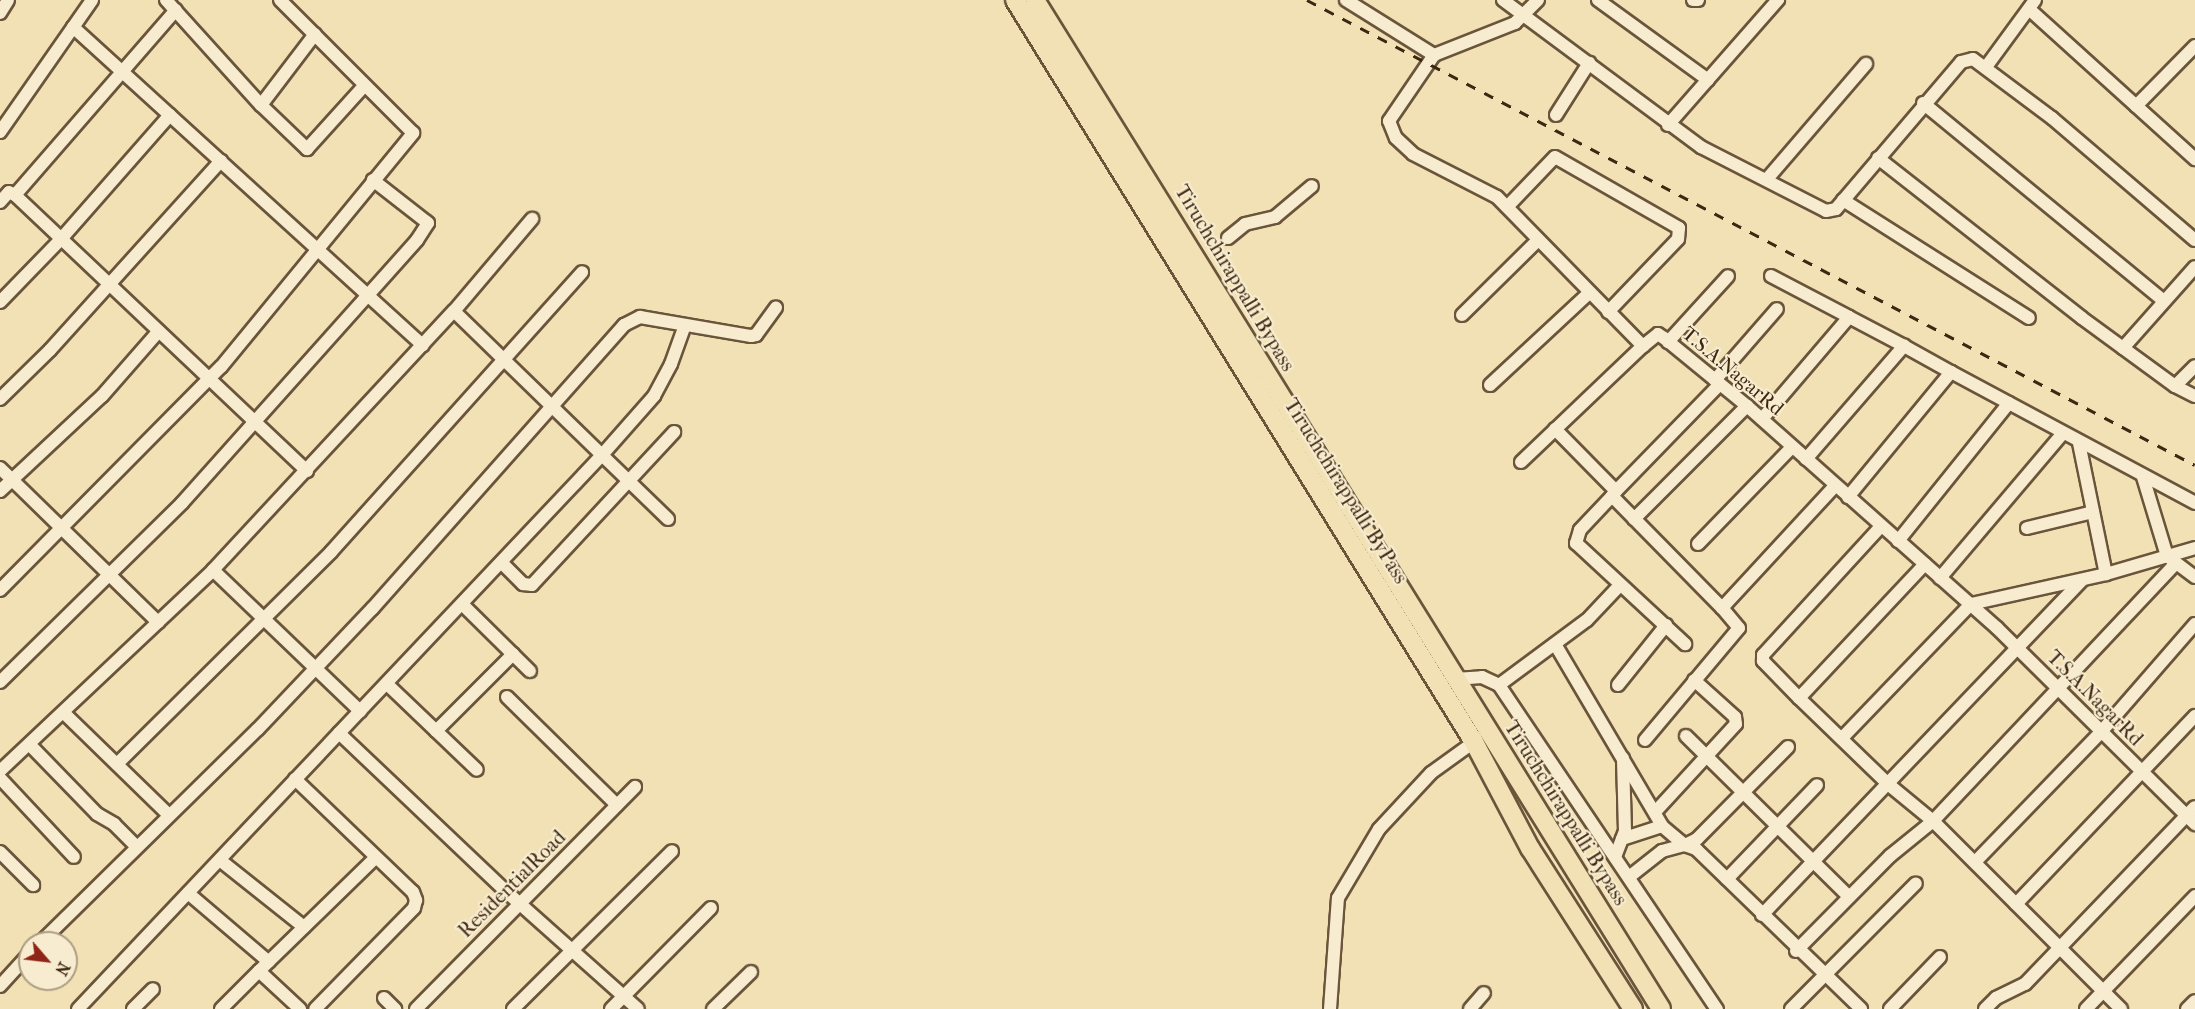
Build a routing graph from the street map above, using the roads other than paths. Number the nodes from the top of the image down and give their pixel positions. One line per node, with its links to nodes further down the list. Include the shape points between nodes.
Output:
1 (8, 0): 16 (street)
2 (92, 0): 18 (street)
3 (166, 0): 15 (street)
4 (280, 0): 19 (street)
5 (1015, 0): 161 (highway, Tiruchchirappalli ByPass)
6 (1035, 0): 135 (highway, Tiruchchirappalli Bypass)
7 (1346, 0): 21 (street)
8 (1503, 0): 17 (street)
9 (1538, 0): 17 (street)
10 (1598, 0): 26 (street)
11 (1693, 0): 12 (street)
12 (1698, 0)
13 (1778, 0): 26 (street)
14 (2032, 5): 24 (street); 30 (street)
15 (176, 10): 25 (street); 29 (street)
16 (0, 13)
17 (1522, 18): 21 (street); 22 (street)
18 (73, 27): 25 (street); 34 (street)
19 (315, 34): 27 (street); 29 (street)
20 (2195, 46): 30 (street)
21 (1434, 54): 44 (street, via 1389,121 1389,128 1413,154 1497,197)
22 (1588, 63): 32 (street); 33 (street)
23 (1866, 64): 38 (street)
24 (1986, 67): 28 (street, via 1967,58); 49 (street)
25 (123, 72): 31 (street); 41 (street)
26 (1708, 80): 33 (street)
27 (364, 86): 29 (street, via 307,149); 39 (street, via 413,132)
28 (1923, 103): 35 (street); 59 (street)
29 (261, 105)
30 (2136, 106): 36 (street)
31 (170, 115): 37 (street); 47 (street)
32 (1556, 116)
33 (1668, 125): 38 (street, via 1701,147)
34 (0, 132)
35 (1878, 158): 42 (street); 74 (street)
36 (2195, 159)
37 (221, 161): 50 (street); 55 (street)
38 (1767, 179): 42 (street, via 1826,212 1832,212)
39 (373, 180): 50 (street); 57 (street, via 428,223)
40 (1312, 186): 46 (street, via 1275,217 1245,224)
41 (15, 195): 43 (street, via 9,192); 47 (street)
42 (1843, 200): 66 (street)
43 (0, 202)
44 (1507, 207): 48 (street); 63 (street, via 1555,157 1679,228 1678,239)
45 (532, 219): 62 (street)
46 (1228, 238)
47 (61, 239): 55 (street); 58 (street)
48 (1539, 240): 56 (street); 64 (street)
49 (2195, 240)
50 (318, 250): 57 (street); 79 (street)
51 (2195, 267): 59 (street)
52 (582, 272): 75 (street)
53 (1728, 276): 70 (street)
54 (1771, 276): 65 (street)
55 (110, 284): 68 (street); 84 (street)
56 (1589, 293): 63 (street); 81 (street)
57 (368, 295): 71 (street); 89 (street)
58 (0, 302)
59 (2164, 302): 74 (street)
60 (776, 307): 67 (street, via 756,335 751,336)
61 (1777, 309): 80 (street)
62 (454, 311): 71 (street); 75 (street)
63 (1608, 312): 69 (street)
64 (1462, 315)
65 (1849, 317): 73 (street); 88 (street)
66 (2029, 318)
67 (685, 325): 87 (street, via 640,317 631,320); 95 (street, via 654,396)
68 (159, 331): 79 (street); 101 (street, via 102,396)
69 (1628, 331): 72 (street); 76 (street)
70 (1668, 342): 72 (street, T.S.A.NagarRd, via 1658,334); 80 (street, T.S.A.NagarRd)
71 (423, 345): 99 (street)
72 (1643, 346): 76 (street)
73 (1904, 346): 78 (street); 96 (street)
74 (2123, 348): 82 (street)
75 (504, 360): 87 (street); 131 (street)
76 (1628, 361): 90 (street)
77 (2195, 366): 82 (street)
78 (1951, 372): 85 (street); 106 (street)
79 (209, 378): 89 (street); 112 (street)
80 (1718, 382): 86 (street, T.S.A.NagarRd); 105 (street)
81 (1490, 385)
82 (2175, 386): 83 (street)
83 (2195, 396)
84 (0, 399)
85 (2009, 403): 92 (street); 114 (street)
86 (1747, 406): 88 (street, T.S.A.NagarRd); 110 (street)
87 (553, 408): 95 (street); 140 (street)
88 (1762, 420): 94 (street, T.S.A.NagarRd)
89 (256, 423): 99 (street); 121 (street)
90 (1555, 429): 97 (street); 105 (street)
91 (674, 432): 102 (street)
92 (2062, 434): 93 (street); 124 (street)
93 (2079, 442): 100 (street); 108 (street)
94 (1792, 447): 96 (street, T.S.A.NagarRd); 115 (street)
95 (602, 455): 102 (street); 118 (street)
96 (1806, 459): 103 (street, T.S.A.NagarRd)
97 (1521, 462)
98 (0, 468): 101 (street)
99 (307, 471): 120 (street)
100 (2142, 477): 107 (street); 117 (street)
101 (12, 480): 104 (street); 112 (street)
102 (629, 480): 109 (street); 118 (street, via 532,585 523,584)
103 (1835, 486): 106 (street, T.S.A.NagarRd); 130 (street)
104 (0, 491)
105 (1614, 494): 110 (street); 126 (street, via 1580,530 1576,543)
106 (1848, 497): 111 (street, T.S.A.NagarRd)
107 (2195, 503)
108 (2093, 512): 113 (street); 122 (street)
109 (668, 519)
110 (1634, 519): 130 (street)
111 (1881, 526): 114 (street, T.S.A.NagarRd); 150 (street, via 1763,655 1763,661)
112 (61, 528): 121 (street); 127 (street)
113 (2027, 528)
114 (1899, 541): 119 (street, T.S.A.NagarRd)
115 (1698, 544)
116 (2195, 548): 117 (street)
117 (2172, 560): 122 (street); 123 (street); 148 (street)
118 (501, 563): 129 (street)
119 (1925, 564): 124 (street, T.S.A.NagarRd); 150 (street)
120 (213, 570): 131 (street); 132 (street)
121 (109, 574): 132 (street); 144 (street)
122 (2106, 574): 125 (street)
123 (2195, 577)
124 (1940, 578): 128 (street, T.S.A.NagarRd)
125 (2082, 580): 128 (street); 138 (street)
126 (1620, 585): 134 (street); 136 (street, via 1587,620)
127 (0, 590)
128 (1971, 604): 138 (street, T.S.A.NagarRd); 158 (street)
129 (463, 605): 139 (street); 145 (street)
130 (1722, 608): 143 (street, via 1738,628)
131 (265, 619): 140 (street); 166 (street)
132 (158, 622): 152 (street)
133 (2195, 624): 155 (street)
134 (1666, 625): 137 (street); 147 (street)
135 (1432, 641): 142 (highway, Tiruchchirappalli Bypass); 161 (street, Tiruchchirappalli Bypass, via 1434,658 1477,727)
136 (1555, 644): 146 (street); 164 (street)
137 (1685, 644)
138 (2017, 648): 148 (street, T.S.A.NagarRd); 172 (street)
139 (513, 654): 141 (street); 154 (street)
140 (315, 668): 151 (street); 178 (street)
141 (530, 671)
142 (1455, 679): 146 (street, via 1482,677); 159 (highway, Tiruchchirappalli Bypass)
143 (1694, 680): 160 (street); 165 (street, via 1735,717 1736,724)
144 (0, 682)
145 (387, 684): 151 (street); 154 (street)
146 (1499, 685): 190 (street)
147 (1618, 685)
148 (2059, 690): 155 (street, T.S.A.NagarRd); 180 (street)
149 (507, 697): 176 (street)
150 (1799, 698): 158 (street)
151 (360, 711): 156 (street)
152 (65, 714): 162 (street); 166 (street)
153 (2195, 716): 169 (street)
154 (436, 730): 168 (street)
155 (2101, 732): 169 (street, T.S.A.NagarRd); 194 (street)
156 (339, 733): 171 (street); 202 (street)
157 (1686, 736): 165 (street)
158 (1842, 738): 172 (street)
159 (1494, 740): 186 (highway, via 1490,756 1528,831); 238 (highway, Tiruchchirappalli Bypass)
160 (1645, 740)
161 (1474, 742): 186 (highway, Tiruchchirappalli ByPass); 235 (street, via 1431,773 1379,829 1338,898)
162 (30, 745): 167 (street); 185 (street, via 97,814 114,824)
163 (1788, 747): 175 (street)
164 (1623, 756): 177 (street); 183 (street)
165 (1708, 757): 175 (street); 177 (street)
166 (117, 764): 178 (street)
167 (2, 765)
168 (477, 770)
169 (2144, 774): 179 (street, T.S.A.NagarRd); 203 (street)
170 (0, 778): 189 (street)
171 (295, 779): 191 (street); 192 (street)
172 (1888, 784): 180 (street); 193 (street)
173 (1817, 785): 182 (street)
174 (635, 787): 176 (street, ResidentialRoad)
175 (1742, 795): 182 (street); 184 (street, via 1697,839)
176 (617, 805): 202 (street, ResidentialRoad)
177 (1656, 811): 181 (street)
178 (168, 814): 185 (street)
179 (2192, 816): 208 (street)
180 (1933, 821): 194 (street); 201 (street)
181 (1662, 826): 183 (street); 184 (street)
182 (1777, 829): 193 (street); 196 (street)
183 (1622, 839): 190 (street)
184 (1685, 844): 195 (street, via 1662,851); 196 (street)
185 (136, 846): 207 (street)
186 (1530, 848): 237 (highway, Tiruchchirappalli ByPass)
187 (672, 851): 209 (street)
188 (0, 852): 198 (street)
189 (74, 857)
190 (1615, 857): 195 (street)
191 (375, 858): 206 (street); 228 (street, via 413,892 414,908)
192 (221, 861): 199 (street); 206 (street)
193 (1813, 861): 201 (street); 205 (street)
194 (1975, 862): 203 (street)
195 (1629, 877): 239 (street)
196 (1727, 879): 205 (street)
197 (1916, 883): 216 (street)
198 (33, 885)
199 (188, 893): 212 (street); 224 (street)
200 (2195, 896): 219 (street)
201 (1849, 897): 210 (street)
202 (520, 904): 209 (street); 230 (street, ResidentialRoad)
203 (2016, 904): 208 (street)
204 (711, 908): 221 (street)
205 (1762, 915): 210 (street)
206 (304, 927): 212 (street)
207 (52, 931)
208 (2060, 947): 219 (street); 243 (street, via 2025,984 1996,998)
209 (572, 950): 221 (street); 231 (street)
210 (1796, 951): 216 (street)
211 (1940, 957): 242 (street)
212 (269, 962): 214 (street)
213 (18, 966): 217 (street)
214 (259, 971): 226 (street); 227 (street)
215 (751, 972): 234 (street)
216 (1824, 977): 240 (street); 241 (street)
217 (0, 986)
218 (153, 989): 225 (street)
219 (2103, 991): 244 (street); 245 (street)
220 (1484, 993): 236 (street)
221 (624, 996): 232 (street); 233 (street)
222 (384, 998): 229 (street)
223 (2195, 1001): 246 (street)
224 (78, 1009)
225 (133, 1009)
226 (220, 1009)
227 (300, 1009)
228 (315, 1009)
229 (395, 1009)
230 (416, 1009)
231 (513, 1009)
232 (611, 1009)
233 (638, 1009)
234 (712, 1009)
235 (1330, 1009)
236 (1470, 1009)
237 (1633, 1009)
238 (1661, 1009)
239 (1717, 1009)
240 (1791, 1009)
241 (1861, 1009)
242 (1890, 1009)
243 (1985, 1009)
244 (2086, 1009)
245 (2121, 1009)
246 (2187, 1009)

